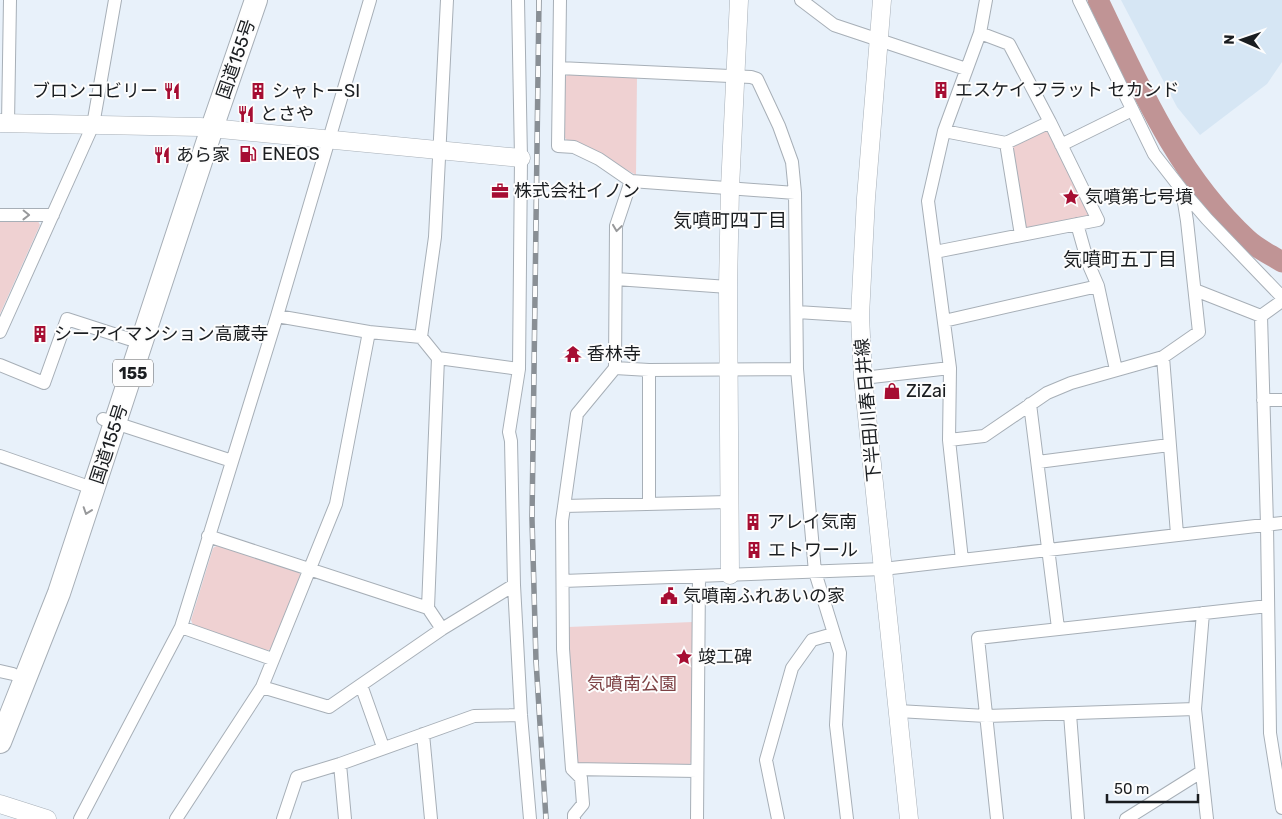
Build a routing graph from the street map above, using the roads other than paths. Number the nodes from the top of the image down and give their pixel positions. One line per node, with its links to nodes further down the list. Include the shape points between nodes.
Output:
1 (10, 0): 22 (street)
2 (114, 0): 23 (street)
3 (242, 0): 24 (highway, 国道155号 / 155)
4 (256, 0): 24 (highway, 国道155号 / 155)
5 (370, 0): 26 (street)
6 (448, 0): 29 (street)
7 (518, 0): 30 (street)
8 (560, 0): 17 (street)
9 (739, 0): 19 (street)
10 (801, 0): 14 (street)
11 (882, 0): 16 (street, 下半田川春日井線)
12 (986, 0): 15 (street)
13 (1079, 0): 20 (street)
14 (819, 6): 16 (street, via 834,25)
15 (980, 33): 18 (street); 21 (street, via 1009,44)
16 (879, 39): 18 (street); 48 (street, 下半田川春日井線)
17 (559, 68): 19 (street); 31 (street, via 558,146 574,147 599,159)
18 (966, 70): 25 (street)
19 (735, 77): 32 (street); 34 (street, via 757,79 792,162)
20 (1132, 110): 28 (street); 33 (street, via 1154,154)
21 (1050, 122): 27 (street); 28 (street)
22 (4, 123): 23 (street)
23 (92, 125): 24 (street); 36 (street)
24 (206, 127): 26 (street); 54 (highway, 国道155号 / 155); 69 (highway, 国道155号 / 155)
25 (944, 131): 27 (street); 39 (street, via 928,201)
26 (328, 140): 29 (street); 47 (street)
27 (1006, 143): 38 (street)
28 (1061, 145): 37 (street, via 1098,220)
29 (439, 149): 30 (street); 53 (street, via 435,236)
30 (521, 158): 58 (street)
31 (631, 181): 32 (street); 40 (street, one-way to 40, via 616,226)
32 (730, 188): 34 (street); 42 (street)
33 (1182, 190): 43 (street); 44 (street)
34 (795, 193): 46 (street)
35 (0, 215): 36 (street, one-way to 36)
36 (53, 215): 51 (street)
37 (1077, 224): 38 (street); 41 (street)
38 (1020, 235): 39 (street)
39 (935, 252): 50 (street)
40 (616, 279): 42 (street); 59 (street)
41 (1098, 286): 50 (street); 64 (street)
42 (728, 287): 63 (street)
43 (1195, 290): 49 (street); 55 (street, via 1199,332)
44 (1282, 297)
45 (1282, 301): 49 (street)
46 (797, 312): 48 (street); 61 (street)
47 (277, 316): 52 (street); 73 (street)
48 (860, 316): 65 (street, 下半田川春日井線)
49 (1261, 316): 66 (street)
50 (944, 321): 60 (street)
51 (0, 332)
52 (369, 332): 53 (street); 85 (street, via 336,504)
53 (420, 337): 56 (street)
54 (129, 339): 57 (street, via 67,319 44,382); 69 (highway, 国道155号 / 155)
55 (1163, 357): 64 (street); 71 (street)
56 (438, 358): 58 (street); 93 (street)
57 (0, 365)
58 (519, 368): 91 (street, via 509,432)
59 (614, 368): 62 (street); 78 (street, via 577,414)
60 (950, 368): 65 (street); 70 (street)
61 (797, 369): 63 (street); 87 (street)
62 (649, 370): 63 (street); 77 (street)
63 (729, 370): 76 (street)
64 (1116, 370): 68 (street, via 1071,383)
65 (864, 378): 86 (street, 下半田川春日井線)
66 (1264, 400): 67 (street); 80 (street)
67 (1282, 400)
68 (1030, 404): 70 (street, via 984,436); 74 (street)
69 (110, 421): 73 (street); 75 (highway, 国道155号 / 155)
70 (949, 440): 84 (street)
71 (1169, 445): 74 (street); 81 (street)
72 (0, 456): 75 (street)
73 (232, 461): 82 (street)
74 (1038, 462): 83 (street)
75 (88, 486): 100 (highway, 国道155号 / 155, via 28,638); 111 (highway, 国道155号 / 155, one-way to 111, via 59,593)
76 (729, 502): 77 (street); 88 (street)
77 (649, 504): 78 (street)
78 (564, 506): 90 (street)
79 (1282, 524): 80 (street)
80 (1267, 525): 81 (street); 92 (street)
81 (1177, 534): 83 (street)
82 (208, 536): 85 (street); 95 (street)
83 (1048, 550): 84 (street); 96 (street)
84 (962, 560): 86 (street)
85 (308, 569): 93 (street); 99 (street)
86 (883, 569): 87 (street); 105 (street, 下半田川春日井線)
87 (815, 572): 88 (street); 98 (street)
88 (730, 575): 89 (street)
89 (699, 577): 90 (street); 115 (street)
90 (563, 581): 114 (street, via 563,649)
91 (514, 585): 97 (street); 107 (street)
92 (1268, 606): 94 (street); 109 (street)
93 (428, 608): 97 (street)
94 (1203, 613): 96 (street); 104 (street)
95 (181, 627): 99 (street); 120 (street)
96 (1058, 628): 108 (street, via 978,638)
97 (442, 629): 101 (street)
98 (833, 634): 128 (street, via 812,640 792,668 766,760); 129 (street, via 840,653 836,725)
99 (272, 659): 102 (street)
100 (7, 672): 103 (highway, 国道155号 / 155)
101 (361, 685): 102 (street, via 329,707); 112 (street)
102 (262, 687): 121 (street)
103 (0, 706)
104 (1195, 709): 106 (street); 116 (street)
105 (898, 711): 108 (street); 130 (street, 下半田川春日井線)
106 (1070, 714): 108 (street); 132 (street)
107 (521, 716): 110 (street, via 474,716); 125 (street)
108 (986, 716): 131 (street)
109 (1276, 732): 118 (street)
110 (424, 734): 112 (street); 124 (street)
111 (0, 742)
112 (384, 747): 113 (street)
113 (340, 764): 122 (street, via 297,777); 123 (street)
114 (572, 768): 115 (street); 126 (street, via 582,778 583,804)
115 (697, 771): 127 (street)
116 (1201, 772): 133 (street); 134 (street)
117 (0, 804): 119 (street)
118 (1282, 808)
119 (47, 819)
120 (80, 819)
121 (176, 819)
122 (283, 819)
123 (345, 819)
124 (431, 819)
125 (530, 819)
126 (574, 819)
127 (697, 819)
128 (778, 819)
129 (847, 819)
130 (909, 819)
131 (997, 819)
132 (1078, 819)
133 (1126, 819)
134 (1207, 819)

